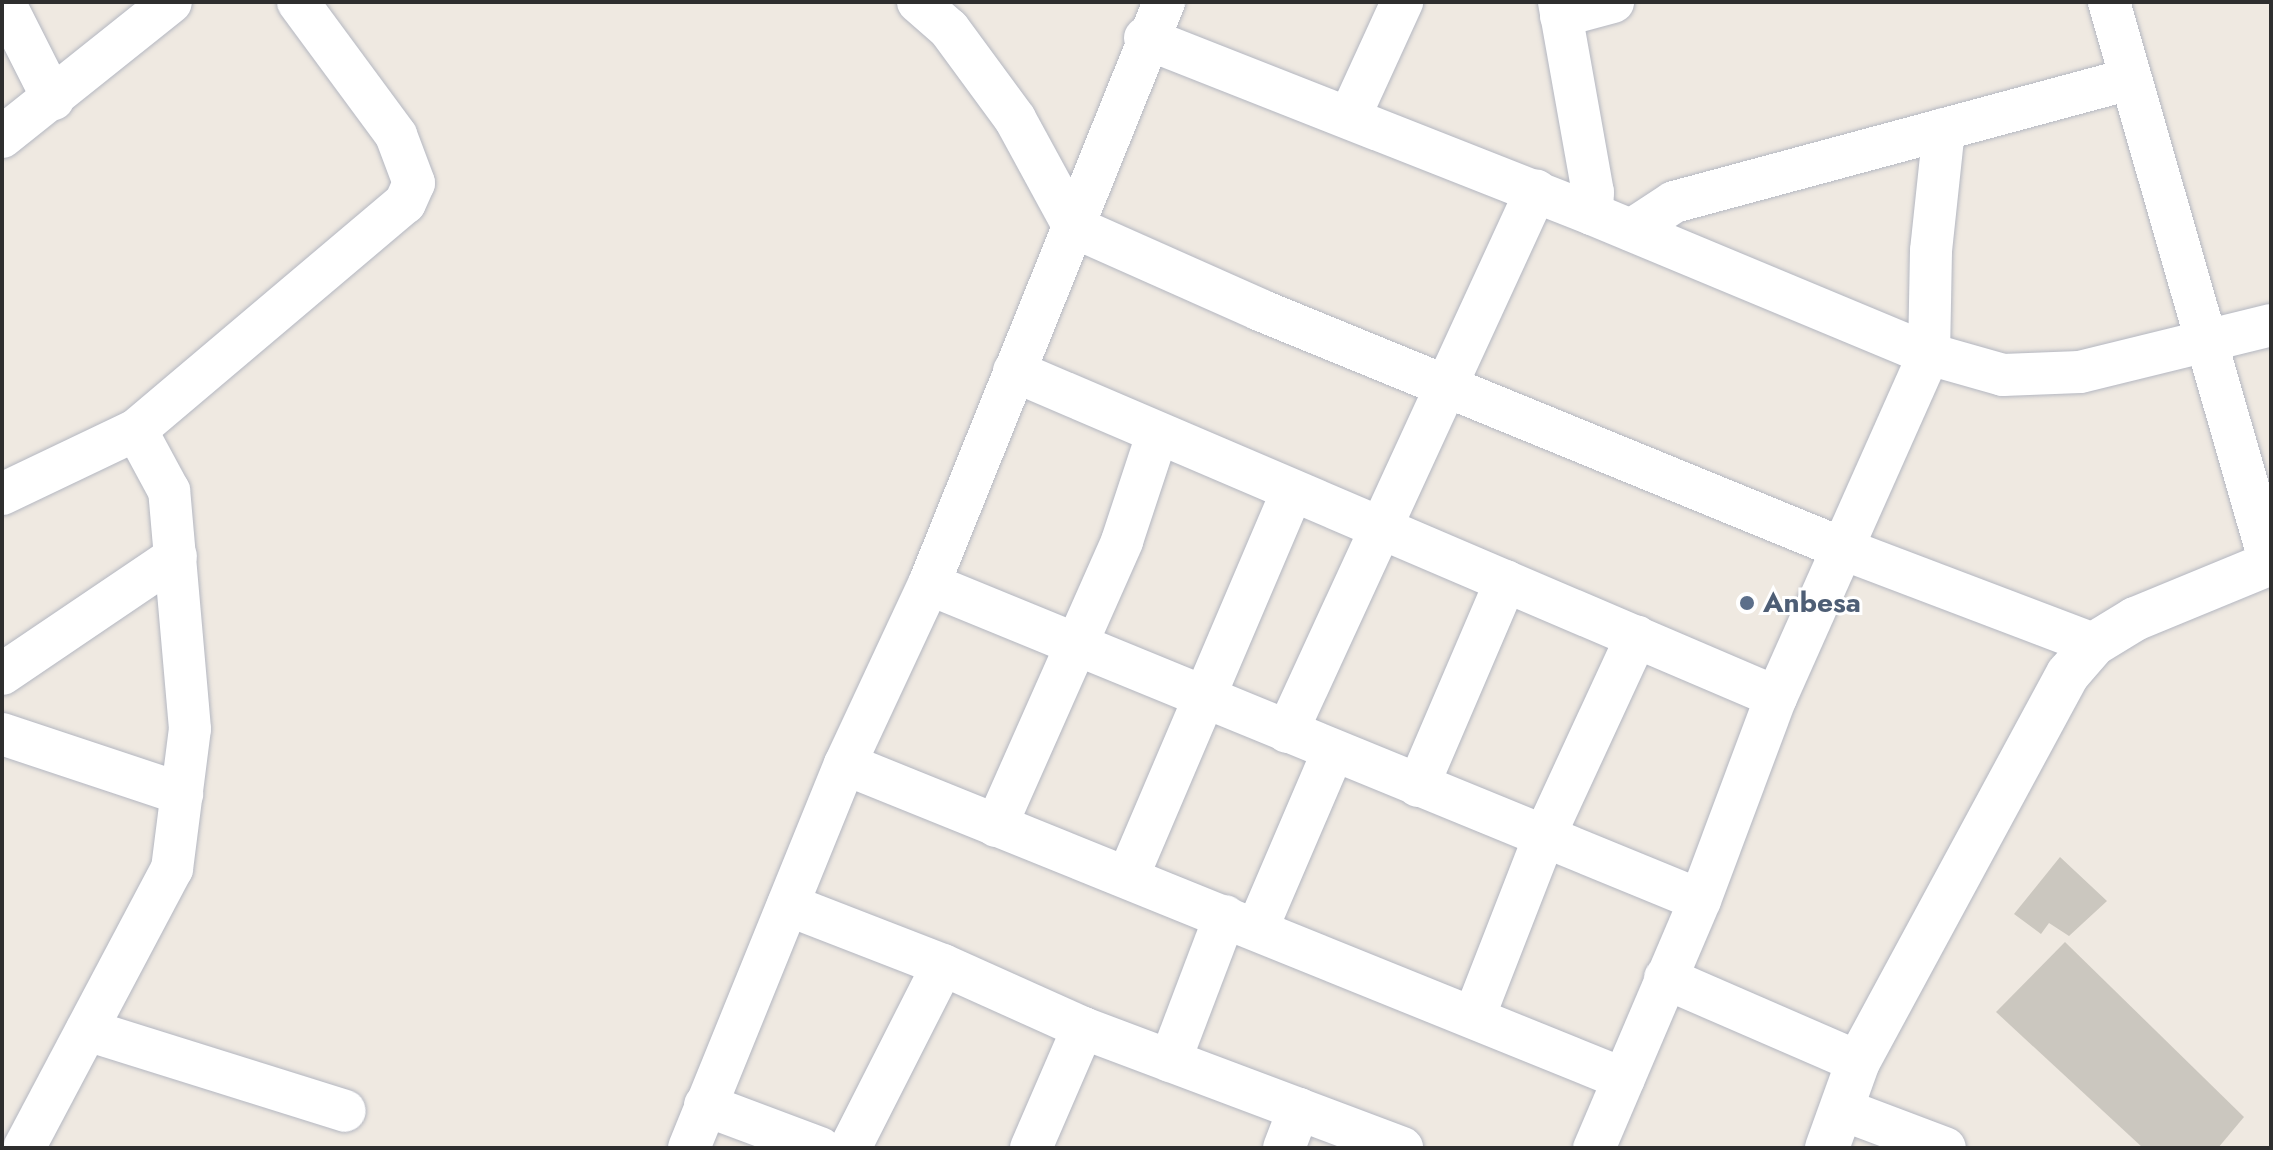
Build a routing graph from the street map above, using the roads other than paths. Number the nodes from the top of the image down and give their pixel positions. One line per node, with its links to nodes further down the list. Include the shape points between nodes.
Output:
1 (4, 2): 11 (street)
2 (171, 2): 11 (street)
3 (298, 2): 24 (street, via 396,135 414,183 405,203)
4 (918, 2): 17 (street, via 949,29 1015,119)
5 (1402, 2): 12 (street)
6 (1613, 2): 8 (street)
7 (2109, 2): 10 (street)
8 (1560, 9): 16 (street, via 1593,192)
9 (1154, 20): 12 (street); 17 (street)
10 (2129, 79): 13 (street); 20 (street)
11 (53, 99): 14 (street)
12 (1349, 118): 15 (street)
13 (1944, 129): 18 (street, via 1674,202); 21 (street, via 1931,251)
14 (2, 137)
15 (1536, 191): 16 (street); 23 (street)
16 (1592, 214): 18 (street)
17 (1074, 227): 22 (street); 23 (street, via 1260,310)
18 (1631, 230): 21 (street)
19 (2271, 325): 20 (street)
20 (2208, 343): 21 (street, via 2080,372 2018,375); 31 (street)
21 (1929, 354): 29 (street)
22 (1014, 371): 25 (street); 33 (street)
23 (1446, 384): 28 (street); 29 (street)
24 (136, 430): 27 (street); 30 (street, via 169,491)
25 (1157, 435): 26 (street); 36 (street, via 1122,541)
26 (1292, 491): 28 (street); 39 (street)
27 (2, 494)
28 (1381, 529): 32 (street); 40 (street)
29 (1846, 550): 35 (street); 38 (street)
30 (176, 556): 37 (street); 45 (street, via 190,729)
31 (2271, 563): 35 (street, via 2178,597)
32 (1506, 581): 34 (street); 44 (street)
33 (929, 584): 36 (street); 43 (street)
34 (1637, 636): 38 (street); 47 (street)
35 (2094, 644): 58 (street, via 2068,674)
36 (1071, 646): 39 (street); 46 (street)
37 (2, 674)
38 (1776, 697): 49 (street)
39 (1206, 698): 40 (street); 48 (street)
40 (1287, 732): 42 (street)
41 (2, 734): 45 (street)
42 (1333, 752): 44 (street); 51 (street)
43 (845, 764): 46 (street); 50 (street)
44 (1418, 786): 47 (street)
45 (182, 794): 56 (street, via 172,869)
46 (996, 826): 48 (street)
47 (1544, 837): 49 (street); 54 (street)
48 (1129, 874): 51 (street)
49 (1700, 900): 53 (street)
50 (788, 905): 52 (street); 60 (street)
51 (1241, 923): 54 (street); 57 (street)
52 (943, 965): 55 (street); 67 (street)
53 (1665, 978): 58 (street); 59 (street)
54 (1474, 1017): 59 (street)
55 (1083, 1028): 57 (street); 68 (street)
56 (87, 1030): 62 (street); 64 (street)
57 (1170, 1061): 61 (street)
58 (1858, 1062): 63 (street)
59 (1624, 1079): 71 (street)
60 (705, 1105): 65 (street); 66 (street)
61 (1299, 1109): 69 (street); 70 (street)
62 (345, 1111)
63 (1834, 1128): 72 (street)
64 (24, 1148)
65 (689, 1148)
66 (820, 1148)
67 (850, 1148)
68 (1031, 1148)
69 (1284, 1148)
70 (1402, 1148)
71 (1594, 1148)
72 (1945, 1148)

